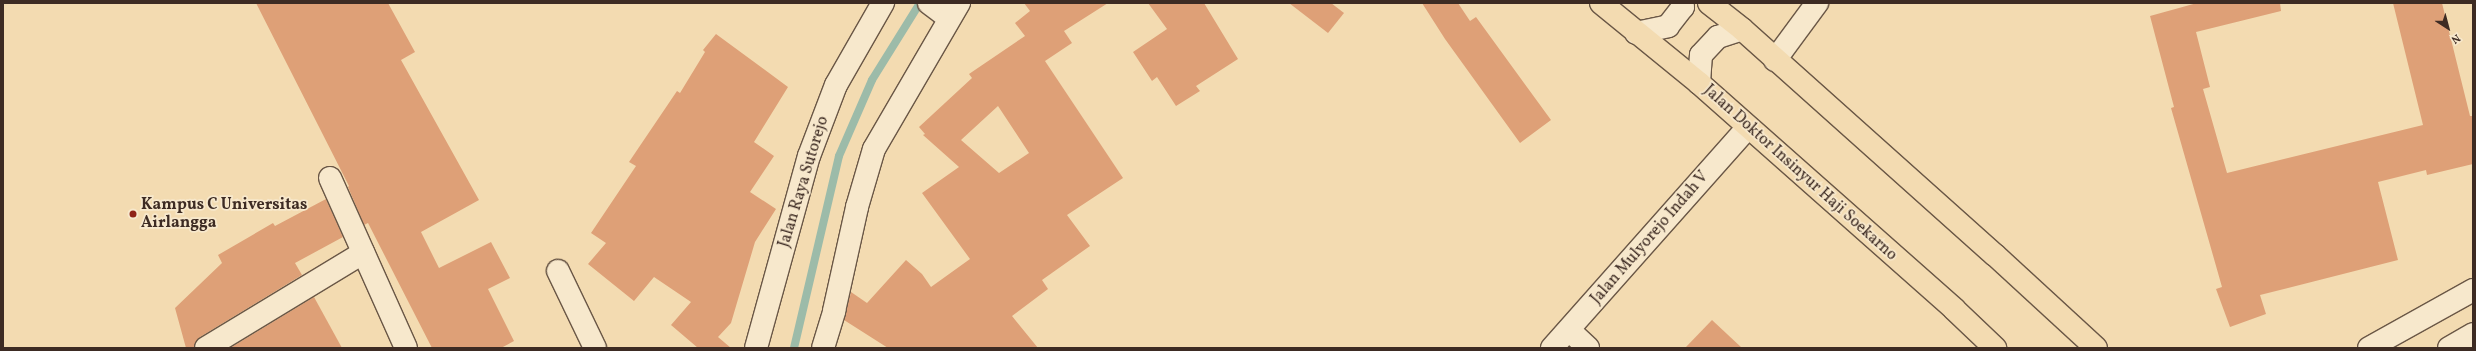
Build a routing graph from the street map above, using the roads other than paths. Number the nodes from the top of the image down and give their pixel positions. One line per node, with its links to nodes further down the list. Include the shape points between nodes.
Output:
1 (883, 3): 21 (street, Jalan Raya Sutorejo, via 836,85 809,156)
2 (1601, 3): 8 (main road, Jalan Doktor Insinyur Haji Soekarno)
3 (1682, 3): 8 (street, via 1682,7 1668,26)
4 (1709, 3): 7 (main road)
5 (1817, 3): 9 (street)
6 (943, 8): 22 (street, via 874,148)
7 (1742, 28): 9 (main road); 10 (street, via 1718,37 1701,55)
8 (1636, 33): 10 (main road, Jalan Doktor Insinyur Haji Soekarno)
9 (1775, 60): 26 (main road)
10 (1699, 83): 11 (main road, Jalan Doktor Insinyur Haji Soekarno)
11 (1747, 128): 16 (street, Jalan Mulyorejo Indah V); 25 (main road, Jalan Doktor Insinyur Haji Soekarno)
12 (330, 178): 13 (street)
13 (363, 253): 18 (street); 19 (street)
14 (558, 271): 20 (street)
15 (2473, 290): 27 (street)
16 (1569, 330): 23 (street, Jalan Mulyorejo Indah V); 24 (street)
17 (2473, 334): 28 (street)
18 (206, 348)
19 (406, 348)
20 (595, 348)
21 (756, 348)
22 (823, 348)
23 (1552, 348)
24 (1588, 348)
25 (1995, 348)
26 (2096, 348)
27 (2369, 348)
28 (2449, 348)

